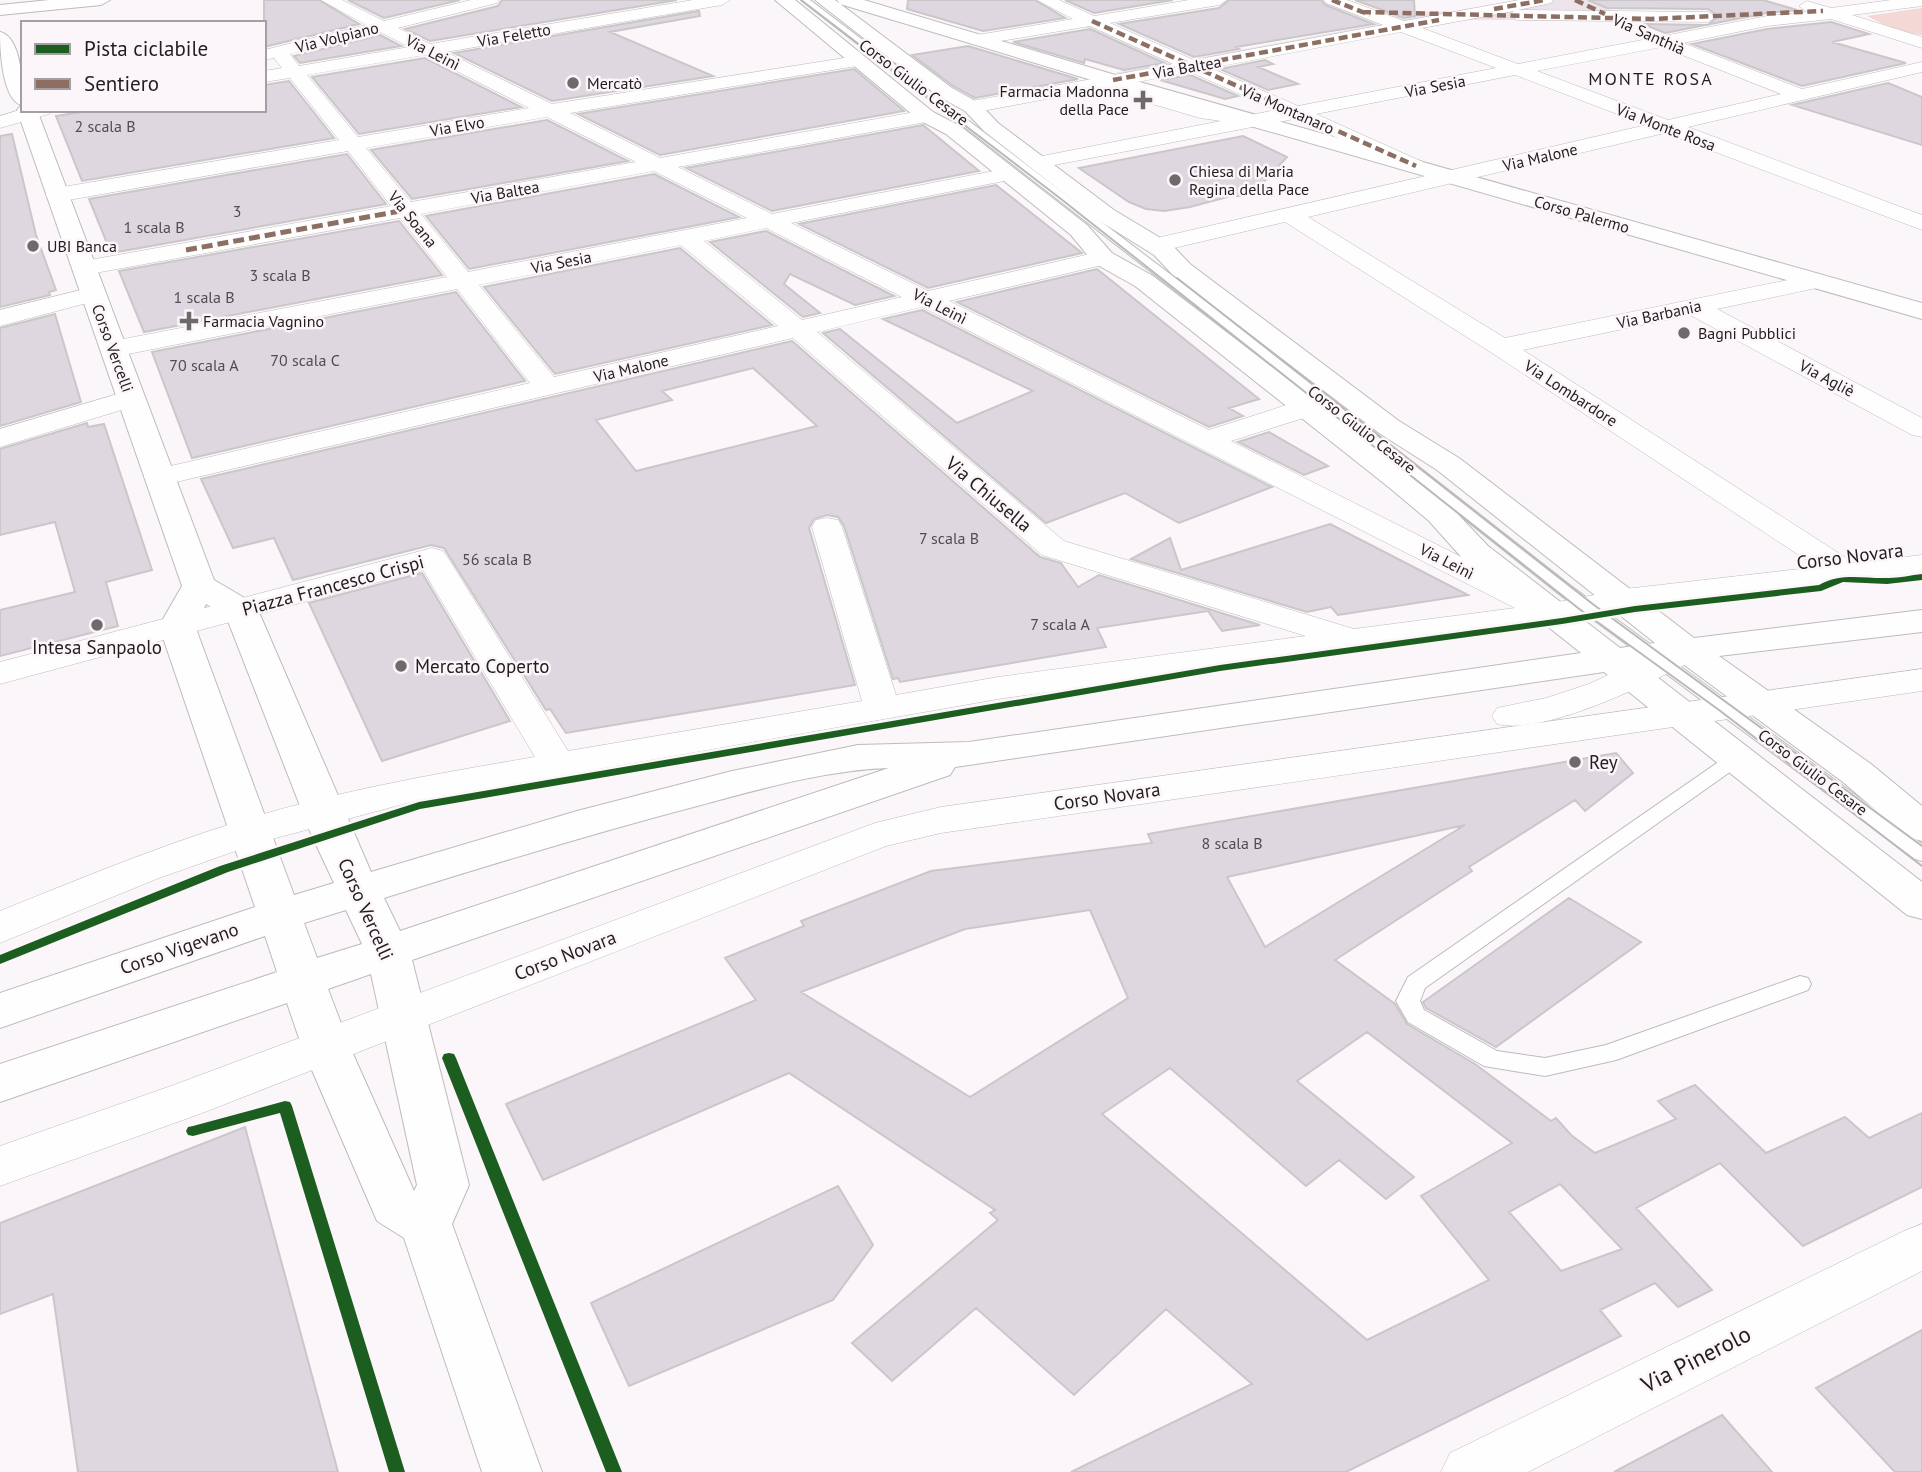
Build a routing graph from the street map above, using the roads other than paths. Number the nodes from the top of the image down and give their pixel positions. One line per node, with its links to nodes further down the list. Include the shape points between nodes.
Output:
1 (101, 0): 16 (main road)
2 (329, 0): 22 (street, Via Leinì)
3 (491, 0): 22 (street, Via Volpiano)
4 (722, 0): 29 (street, Via Feletto)
5 (784, 0): 30 (main road, via 836,42)
6 (806, 0): 30 (lane, Corso Giulio Cesare)
7 (824, 0): 28 (main road, Corso Giulio Cesare)
8 (846, 0): 25 (main road)
9 (1045, 0): 21 (street, Via Montanaro)
10 (1219, 0): 21 (street)
11 (1332, 0): 17 (street, Via Monte Rosa)
12 (1545, 0): 19 (street)
13 (1575, 0): 20 (street, Via Santhià)
14 (1789, 0): 18 (street)
15 (1922, 1): 18 (street)
16 (0, 10)
17 (1362, 12): 19 (street); 23 (street, Via Monte Rosa)
18 (1827, 13): 20 (street); 26 (street); 27 (street, Via Sesia)
19 (1464, 15): 20 (street); 23 (street, Via Baltea)
20 (1611, 17): 27 (street, Via Santhià)
21 (1092, 21): 25 (street); 33 (street, Via Montanaro)
22 (381, 26): 29 (street, Via Leinì); 31 (street, Via Volpiano)
23 (1403, 27): 33 (street, Via Baltea); 35 (street, Via Monte Rosa)
24 (0, 37): 32 (main road, Corso Vercelli)
25 (977, 40): 28 (main road); 38 (main road, Corso Palermo)
26 (1922, 41)
27 (1664, 42): 35 (street, Via Sesia); 40 (street, Via Santhià)
28 (881, 43): 30 (main road); 41 (main road, Corso Giulio Cesare)
29 (429, 49): 36 (street, Via Feletto); 42 (street, Via Leinì)
30 (858, 51): 42 (street, Via Elvo); 46 (main road, Corso Giulio Cesare); 89 (lane, Corso Giulio Cesare, via 1188,293)
31 (271, 53): 36 (street, Via Soana)
32 (4, 61): 39 (main road, Corso Vercelli)
33 (1191, 66): 38 (street, Via Baltea); 45 (street, Via Montanaro)
34 (1922, 67): 40 (street, Via Malone)
35 (1515, 71): 45 (street, Via Sesia); 49 (street, Via Monte Rosa)
36 (295, 72): 37 (street, Via Feletto); 50 (street, Via Soana)
37 (266, 77)
38 (1114, 80): 41 (street, Via Baltea); 47 (main road, Corso Palermo)
39 (21, 87)
40 (1802, 96): 49 (street, Via Malone)
41 (972, 107): 51 (main road, Corso Giulio Cesare)
42 (549, 110): 50 (street, Via Elvo); 52 (street, Via Leinì)
43 (27, 112): 48 (street)
44 (36, 112): 56 (main road, Corso Vercelli)
45 (1297, 113): 47 (street, Via Sesia); 53 (street, Via Montanaro)
46 (926, 116): 52 (street, Via Baltea); 54 (main road, Corso Giulio Cesare, via 953,130)
47 (1249, 118): 51 (street, Via Sesia); 53 (main road, Corso Palermo)
48 (0, 122)
49 (1668, 127): 55 (street, Via Malone); 60 (street, Via Monte Rosa)
50 (353, 144): 56 (street, Via Elvo); 57 (street, Via Soana)
51 (1039, 163): 62 (main road, Corso Giulio Cesare, via 1105,215)
52 (657, 165): 57 (street, Via Baltea); 59 (street, Via Leinì)
53 (1416, 166): 55 (main road, Corso Palermo)
54 (1009, 174): 59 (street, Via Sesia); 63 (main road, Corso Giulio Cesare, via 1079,230)
55 (1452, 176): 58 (street, Via Malone); 66 (main road, Corso Palermo)
56 (57, 195): 64 (main road, Corso Vercelli)
57 (407, 210): 64 (street, Via Baltea); 65 (street, Via Soana)
58 (1290, 215): 62 (street, Via Malone); 75 (street, Via Lombardore)
59 (769, 221): 61 (street, Via Sesia); 69 (street, Via Leinì)
60 (1922, 223)
61 (685, 237): 65 (street, Via Sesia); 74 (street, Via Chiusella)
62 (1157, 245): 88 (main road, Corso Giulio Cesare, via 1181,269 1367,411 1448,464)
63 (1103, 258): 69 (street, Via Malone); 79 (main road, Corso Giulio Cesare, via 1144,281)
64 (84, 268): 68 (main road, Corso Vercelli)
65 (461, 281): 76 (street, Via Sesia); 77 (street, Via Soana)
66 (1817, 281): 71 (street, Via Barbania); 72 (main road, Corso Palermo)
67 (11, 291): 70 (street, via 33,297)
68 (93, 294): 70 (street); 76 (main road, Corso Vercelli)
69 (927, 300): 74 (street, Via Malone); 82 (street, Via Leinì)
70 (44, 306): 73 (street)
71 (1694, 307): 75 (street, Via Barbania); 80 (street, Via Agliè)
72 (1922, 311)
73 (0, 318)
74 (799, 330): 77 (street, Via Malone); 94 (street, Via Chiusella, via 1053,548)
75 (1501, 347): 86 (street, Via Lombardore)
76 (113, 349): 78 (main road, Corso Vercelli)
77 (548, 387): 83 (street, Via Malone)
78 (131, 398): 81 (street); 83 (main road, Corso Vercelli)
79 (1306, 408): 82 (street); 91 (main road, Corso Giulio Cesare, via 1402,482 1440,514 1476,554)
80 (1922, 429)
81 (0, 438)
82 (1207, 440): 91 (street, Via Leinì)
83 (159, 477): 87 (main road, Corso Vercelli)
84 (827, 527): 99 (street)
85 (1922, 565): 86 (street, Corso Novara)
86 (1850, 574): 88 (street, Corso Novara)
87 (199, 586): 90 (main road); 93 (main road)
88 (1625, 599): 89 (street, Corso Novara); 95 (main road, Corso Giulio Cesare)
89 (1587, 606): 91 (street, Corso Novara); 95 (lane, Corso Giulio Cesare)
90 (241, 610): 93 (street, Piazza Francesco Crispi); 104 (street, Piazza Francesco Crispi, via 432,558); 105 (main road, Corso Vercelli)
91 (1550, 612): 94 (street, Corso Novara); 95 (main road, Corso Giulio Cesare)
92 (1922, 621): 95 (main road)
93 (177, 626): 96 (street, Piazza Francesco Crispi); 107 (main road)
94 (1353, 639): 99 (street, Corso Novara)
95 (1650, 661): 98 (main road, Corso Giulio Cesare); 100 (main road, Corso Giulio Cesare); 101 (main road); 102 (street, via 1584,699 1468,723)
96 (0, 673)
97 (1922, 680): 98 (street, Corso Novara)
98 (1745, 706): 100 (street, Corso Novara); 106 (main road, Corso Giulio Cesare, via 1857,773); 108 (lane, Corso Giulio Cesare)
99 (882, 708): 104 (street, Corso Novara)
100 (1683, 715): 102 (street, Corso Novara); 103 (main road, Corso Giulio Cesare)
101 (969, 754): 109 (main road, via 858,757 732,784 578,824); 113 (main road)
102 (1387, 757): 117 (street, Corso Novara, via 941,820 875,836)
103 (1737, 758): 110 (main road, Corso Giulio Cesare); 115 (lane, via 1416,983 1408,1001 1416,1016 1492,1060 1545,1067 1608,1054)
104 (559, 766): 105 (street, Corso Novara, via 411,790)
105 (323, 811): 107 (street); 109 (main road, Corso Vercelli)
106 (1922, 827)
107 (249, 832): 111 (main road); 112 (street)
108 (1922, 854)
109 (360, 890): 111 (main road, Corso Vigevano); 113 (main road, Corso Vercelli)
110 (1922, 904)
111 (279, 915): 114 (main road); 116 (main road, Corso Vigevano)
112 (0, 927)
113 (387, 952): 114 (main road); 117 (main road, Corso Vercelli)
114 (302, 982): 118 (main road); 119 (main road)
115 (1800, 984)
116 (0, 1011)
117 (404, 1017): 118 (street, Corso Novara); 121 (main road, Corso Vercelli, via 443,1185)
118 (326, 1047): 120 (street); 121 (main road, via 395,1206)
119 (0, 1083)
120 (0, 1166)
121 (426, 1224): 123 (main road)
122 (1922, 1246): 124 (street, Via Pinerolo)
123 (512, 1472)
124 (1470, 1472)

